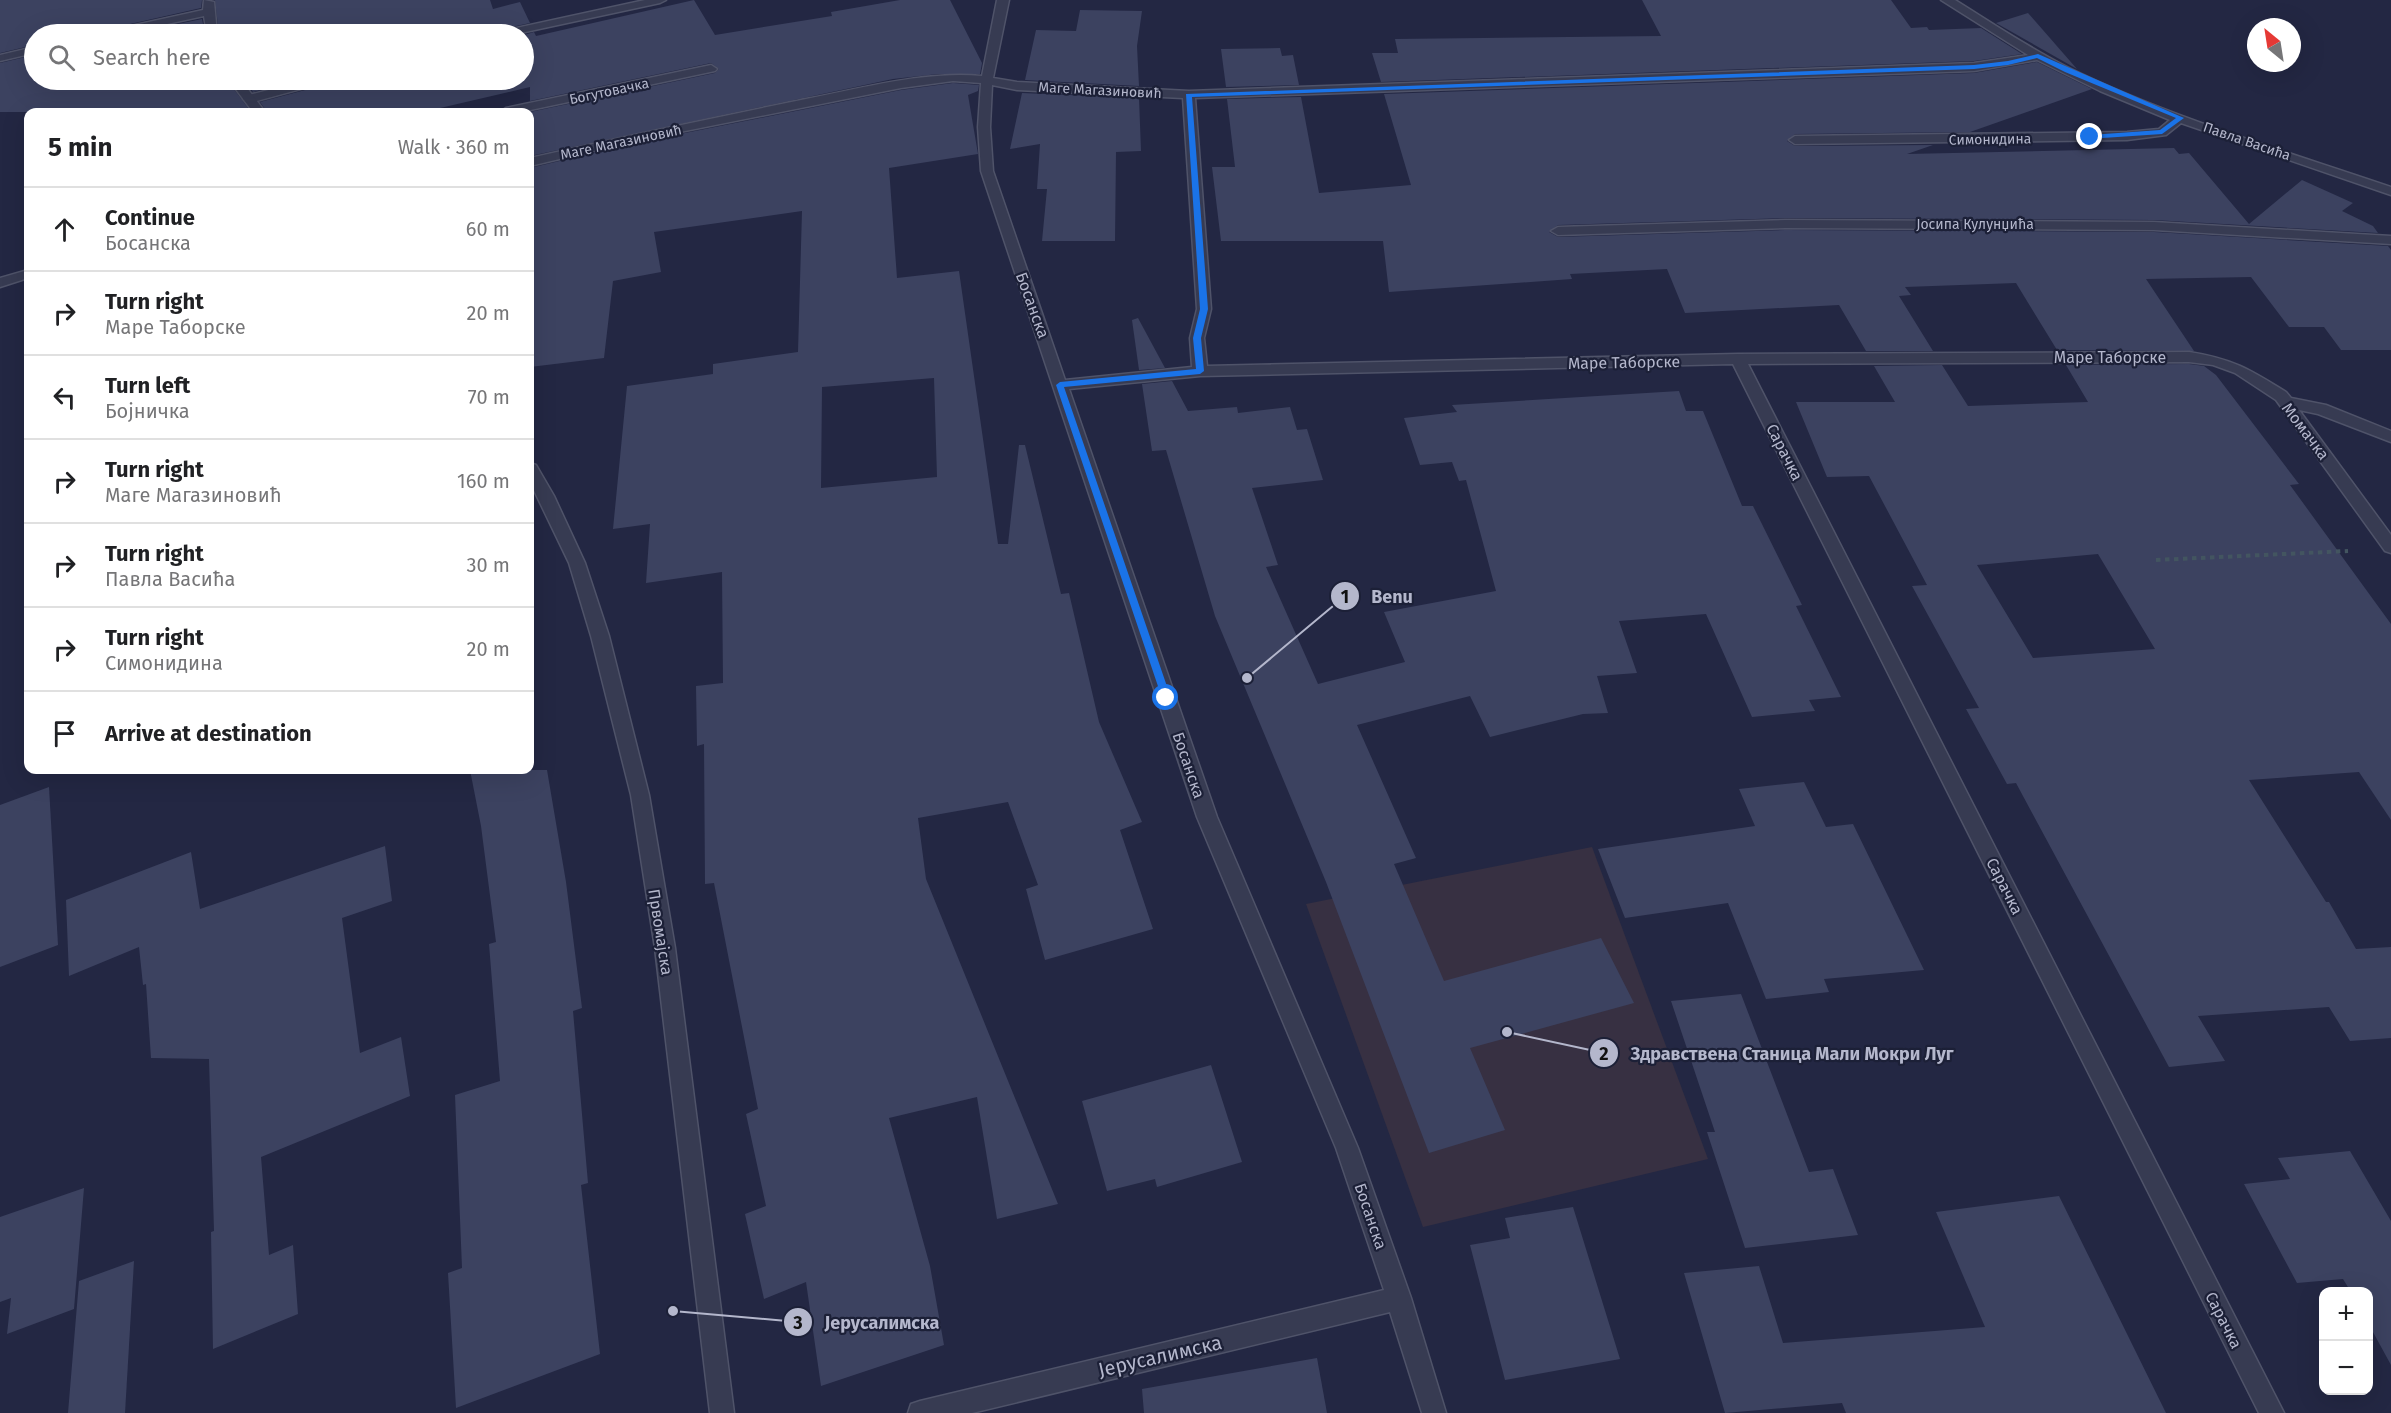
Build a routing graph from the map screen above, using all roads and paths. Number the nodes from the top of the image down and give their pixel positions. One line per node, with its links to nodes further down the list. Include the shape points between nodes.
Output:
1 (207, 0): 5 (street)
2 (660, 0): 8 (street)
3 (1003, 0): 13 (street, Босанска)
4 (1947, 0): 10 (street, Павла Васића)
5 (209, 12): 6 (street); 7 (street)
6 (154, 24)
7 (211, 24)
8 (534, 27)
9 (24, 52): 11 (street)
10 (2038, 56): 16 (street, Маге Магазиновић, via 1974,67); 20 (street, Павла Васића)
11 (0, 58)
12 (711, 69): 19 (street, Богутовачка)
13 (986, 80): 16 (street, Маге Магазиновић, via 1017,87); 22 (street, Маге Магазиновић, via 953,77 902,84); 31 (street, Босанска, via 983,114 987,171)
14 (242, 90): 17 (street)
15 (282, 90): 17 (street)
16 (1188, 95): 30 (street, via 1204,309 1197,338)
17 (249, 99): 18 (street)
18 (256, 108)
19 (525, 108)
20 (2180, 118): 21 (street, Симонидина, via 2162,132 2127,136); 23 (street, Павла Васића)
21 (1795, 140)
22 (534, 161)
23 (2391, 191)
24 (1558, 231): 25 (street, Јосипа Кулунџића, via 1785,224 2142,225)
25 (2391, 240)
26 (24, 275): 27 (street)
27 (0, 283)
28 (2189, 357): 29 (street, Маре Таборске); 32 (street, Момачка, via 2240,370)
29 (1738, 359): 30 (street, Маре Таборске); 42 (street, Сарачка)
30 (1200, 371): 31 (street, Маре Таборске)
31 (1060, 385): 38 (street, Босанска, via 1207,817 1347,1148)
32 (2288, 403): 33 (street, via 2321,409); 35 (street, Момачка)
33 (2391, 437)
34 (534, 476): 39 (street, Првомајска, via 577,563 600,636 640,795 665,948)
35 (2391, 547)
36 (2356, 550): 37 (path)
37 (2156, 560)
38 (1399, 1298): 40 (street, Јерусалимска); 41 (street, Босанска)
39 (722, 1413)
40 (920, 1413)
41 (1434, 1413)
42 (2272, 1413)

